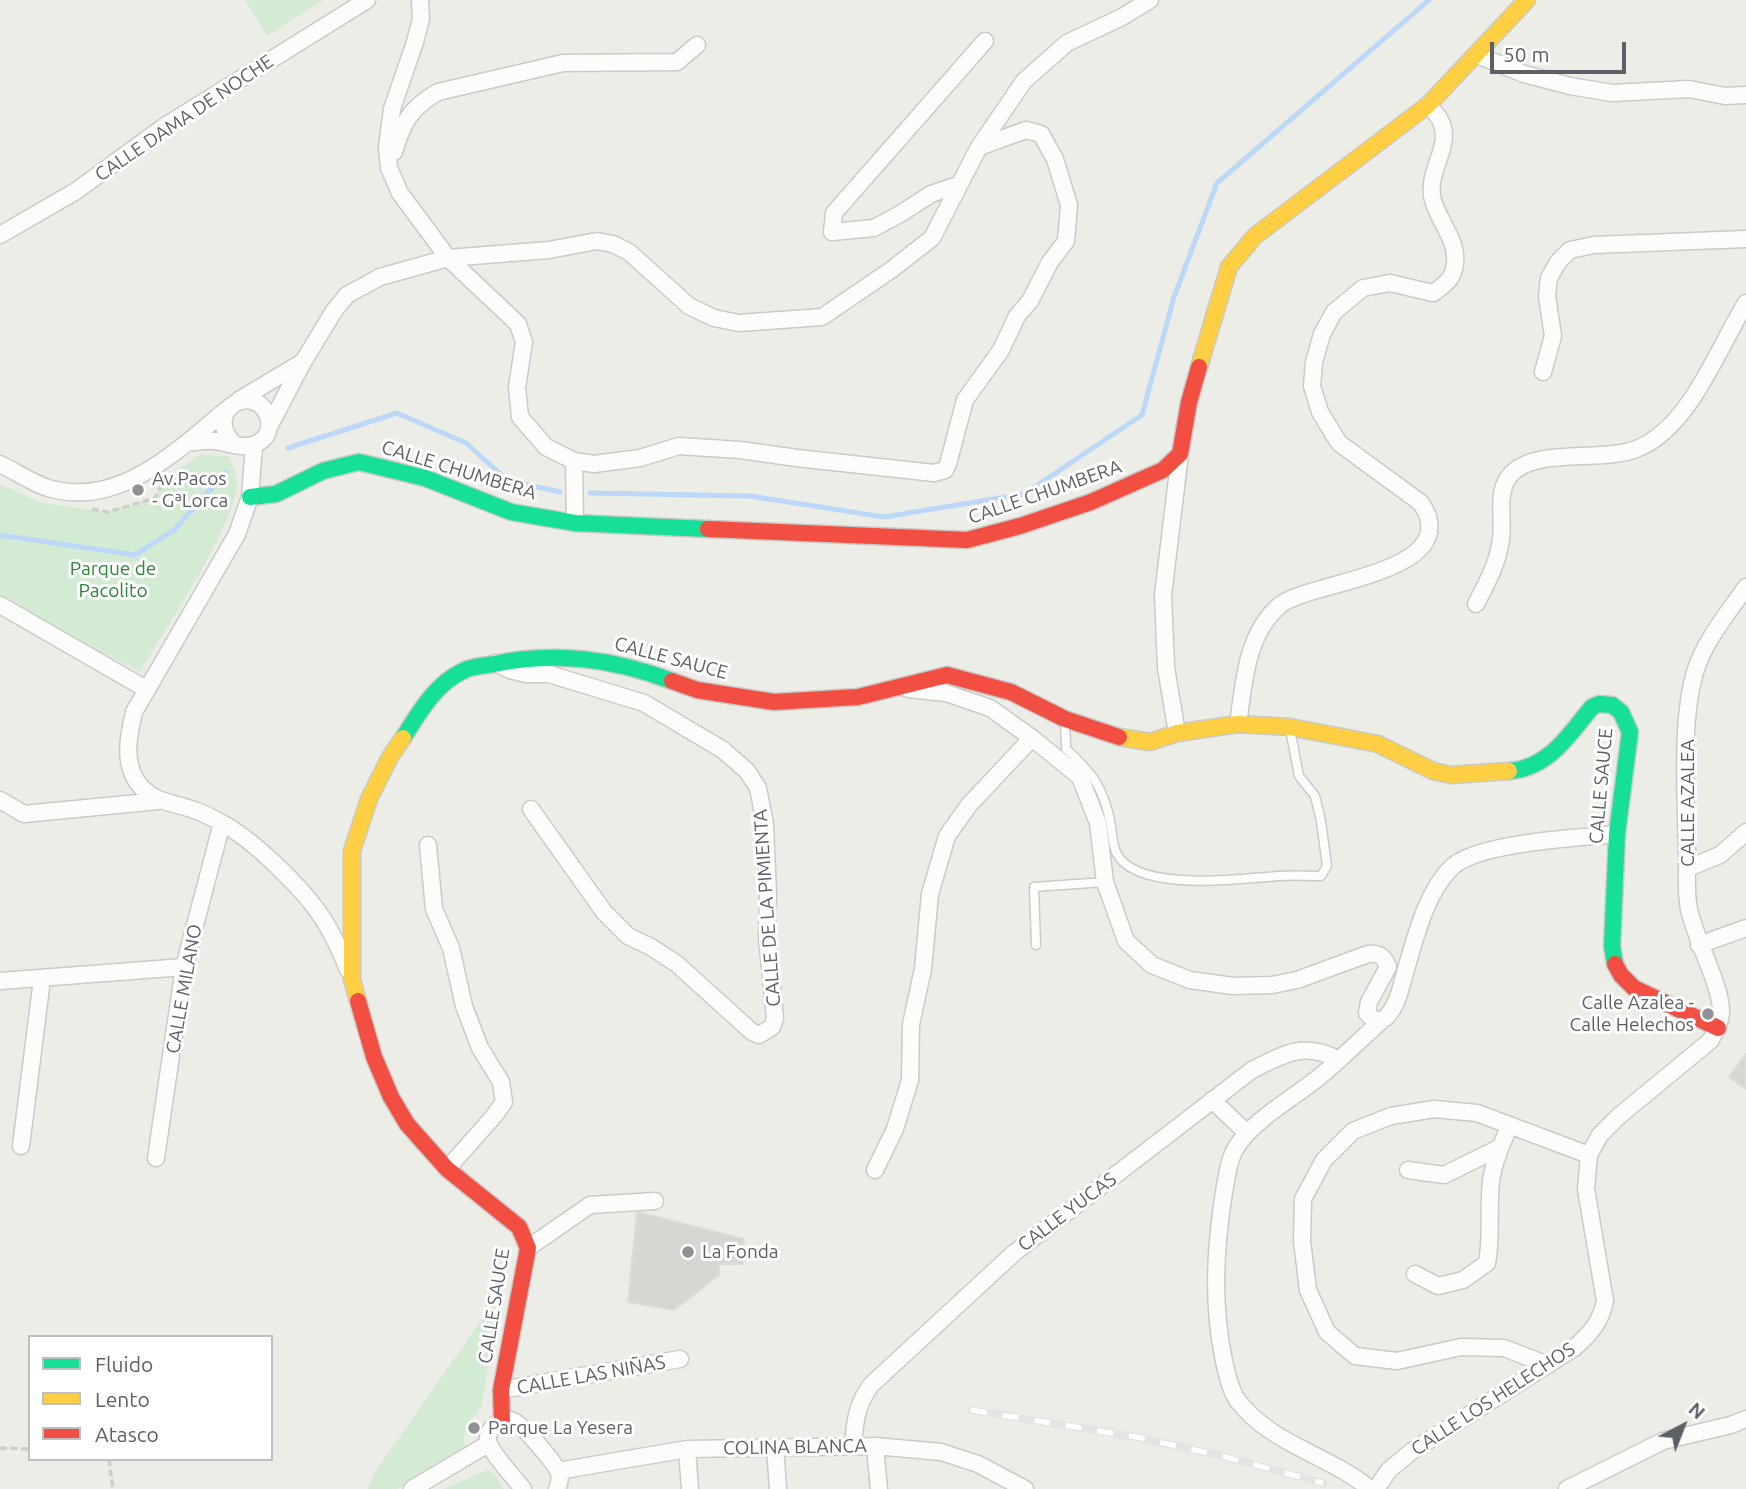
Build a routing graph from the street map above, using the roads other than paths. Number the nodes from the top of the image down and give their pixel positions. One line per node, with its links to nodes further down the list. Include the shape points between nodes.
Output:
1 (367, 0): 13 (street, CALLE DAMA DE NOCHE, via 165,126 76,191)
2 (420, 0): 11 (street, via 421,19 392,109)
3 (1150, 0): 10 (street, via 1067,43 1024,81)
4 (1527, 0): 7 (street)
5 (985, 41): 12 (street, via 834,213 832,232 874,228 931,194)
6 (697, 46): 11 (street, via 677,62 563,63 438,92 409,115)
7 (1477, 55): 8 (street, via 1524,74 1612,93 1689,89 1725,96); 9 (street)
8 (1746, 94)
9 (1428, 105): 24 (street, via 1255,236 1229,267 1189,401); 36 (street, via 1441,121 1444,136 1431,182 1432,200 1451,238 1456,261 1453,273 1446,285 1433,293 1390,283 1363,288 1334,312 1322,334 1312,386 1320,412 1339,443 1421,503 1429,533 1408,558 1378,573 1281,603 1253,643)
10 (979, 147): 12 (street); 25 (street, via 1026,130 1041,134 1055,159 1069,205 1066,241 1017,316 1001,350 965,400 948,464 939,473 679,446 640,458 594,464)
11 (389, 168): 15 (street, via 400,193)
12 (958, 185): 15 (street, via 932,238 822,317 738,323 714,318 689,306 629,253 597,241 549,250)
13 (0, 235)
14 (1746, 239): 18 (street, via 1570,250 1549,278 1553,336)
15 (448, 258): 17 (street, via 380,277 346,295); 25 (street, via 518,324 524,342 517,387 520,417 546,447)
16 (1746, 303): 30 (street, via 1699,390 1661,433 1641,447 1617,454 1554,458 1525,464 1512,473 1501,496 1501,539 1494,569)
17 (303, 362): 19 (street); 20 (street)
18 (1543, 372)
19 (231, 406): 20 (street, via 252,401 265,410); 21 (street); 22 (street, via 222,422 225,435)
20 (270, 425): 23 (street, via 265,438)
21 (187, 443): 22 (street, via 212,440); 26 (street, via 112,488 82,492 48,488)
22 (234, 444): 23 (street)
23 (254, 446): 27 (street)
24 (1180, 454): 28 (street, CALLE CHUMBERA, via 1163,470 1102,497 967,540); 38 (street, via 1163,595 1166,668)
25 (574, 461): 28 (street)
26 (0, 464)
27 (250, 497): 28 (street, CALLE CHUMBERA, via 276,494 323,471 359,462 425,478 511,512); 34 (street, via 237,534)
28 (575, 523)
29 (1746, 587): 47 (street, CALLE AZALEA, via 1711,638 1696,668 1688,703)
30 (1476, 604)
31 (0, 605): 34 (street)
32 (496, 663): 33 (street, CALLE SAUCE, via 527,657 581,658 637,668 697,690 774,702 858,697); 42 (street, CALLE DE LA PIMIENTA, via 644,703 723,750 747,771 758,788 765,824 772,1027 759,1035 752,1032 677,964 628,936 604,912); 54 (street, CALLE SAUCE, via 464,670 443,684 390,757 369,799 352,851)
33 (895, 688): 35 (street, CALLE SAUCE, via 947,675 1011,692); 39 (street, via 946,693 990,708)
34 (146, 689): 41 (street, via 134,712 128,740 131,770 141,787)
35 (1065, 719): 37 (lane, via 1066,749 1092,773 1106,802 1116,852 1126,866 1194,882 1321,876 1327,866 1321,821 1315,796 1299,776); 38 (street, CALLE SAUCE, via 1129,740 1150,742)
36 (1238, 724): 37 (street, CALLE SAUCE); 38 (street, CALLE SAUCE)
37 (1290, 727): 45 (street, CALLE SAUCE, via 1378,744 1433,771 1492,774 1538,763 1557,750 1592,707 1609,703 1620,710 1630,732)
38 (1177, 733)
39 (1032, 738): 48 (street, via 1080,778 1098,823); 67 (street, via 947,836 930,894 923,969 911,1024 910,1080 895,1129)
40 (0, 800): 41 (street, via 24,814)
41 (158, 801): 43 (street)
42 (531, 809)
43 (222, 822): 52 (street, CALLE MILANO); 54 (street, via 250,842 324,920)
44 (1746, 832): 47 (street, via 1720,855)
45 (1617, 834): 56 (street, via 1475,853 1452,866 1424,914 1397,999); 57 (street, CALLE SAUCE, via 1612,946 1623,981)
46 (428, 845): 66 (street, via 434,909 451,948 464,1006 480,1048 501,1082 503,1102)
47 (1688, 868): 51 (street, CALLE AZALEA, via 1688,907)
48 (1105, 882): 50 (lane, via 1034,887); 56 (street, via 1126,942 1152,965 1190,980 1272,985 1377,953 1388,967 1367,1013)
49 (1746, 928): 51 (street)
50 (1036, 945)
51 (1699, 945): 57 (street, CALLE AZALEA, via 1716,987 1721,1011)
52 (184, 967): 53 (street); 65 (street, CALLE MILANO)
53 (42, 979): 55 (street); 62 (street)
54 (352, 979): 66 (street, CALLE SAUCE, via 374,1057 391,1097 407,1124)
55 (0, 981)
56 (1381, 1021): 58 (street)
57 (1718, 1028): 64 (street, CALLE LOS HELECHOS, via 1702,1050 1619,1116 1600,1135)
58 (1339, 1060): 59 (street, CALLE YUCAS, via 1322,1051 1292,1051 1251,1070); 61 (street)
59 (1212, 1100): 61 (street); 78 (street, CALLE YUCAS, via 1014,1253 871,1385 860,1399)
60 (1510, 1125): 63 (street); 64 (street); 73 (street, via 1477,1113 1434,1109 1391,1116 1353,1131 1324,1160 1303,1199 1308,1290 1327,1332 1354,1356 1397,1361 1461,1346 1504,1348)
61 (1247, 1133): 90 (street, via 1228,1166 1217,1236 1215,1287 1226,1373 1237,1399 1254,1418)
62 (20, 1146)
63 (1499, 1148): 68 (street, via 1444,1175); 71 (street, via 1492,1181 1487,1263 1463,1280 1438,1286)
64 (1589, 1156): 73 (street, CALLE LOS HELECHOS, via 1586,1189 1605,1301 1591,1333)
65 (156, 1158)
66 (447, 1169): 70 (street, CALLE SAUCE, via 519,1227)
67 (875, 1170)
68 (1408, 1170)
69 (655, 1201): 70 (street, via 590,1205)
70 (528, 1248): 74 (street, CALLE SAUCE)
71 (1415, 1274)
72 (680, 1359): 74 (street, CALLE LAS NIÑAS)
73 (1548, 1365): 91 (street, CALLE LOS HELECHOS, via 1412,1451 1389,1470)
74 (501, 1390): 76 (street, CALLE SAUCE)
75 (1746, 1419): 92 (street, via 1663,1440)
76 (502, 1421): 77 (street, via 488,1434); 82 (street, via 512,1420 522,1427)
77 (488, 1444): 83 (street); 84 (street)
78 (853, 1446): 79 (street, COLINA BLANCA); 80 (street, COLINA BLANCA)
79 (875, 1446): 88 (street); 89 (street, COLINA BLANCA, via 942,1452 978,1464)
80 (775, 1447): 81 (street, COLINA BLANCA); 87 (street)
81 (687, 1449): 82 (street, COLINA BLANCA); 86 (street)
82 (558, 1471): 85 (street)
83 (412, 1489)
84 (523, 1489)
85 (557, 1489)
86 (690, 1489)
87 (779, 1489)
88 (879, 1489)
89 (1025, 1489)
90 (1370, 1489)
91 (1376, 1489)
92 (1567, 1489)

